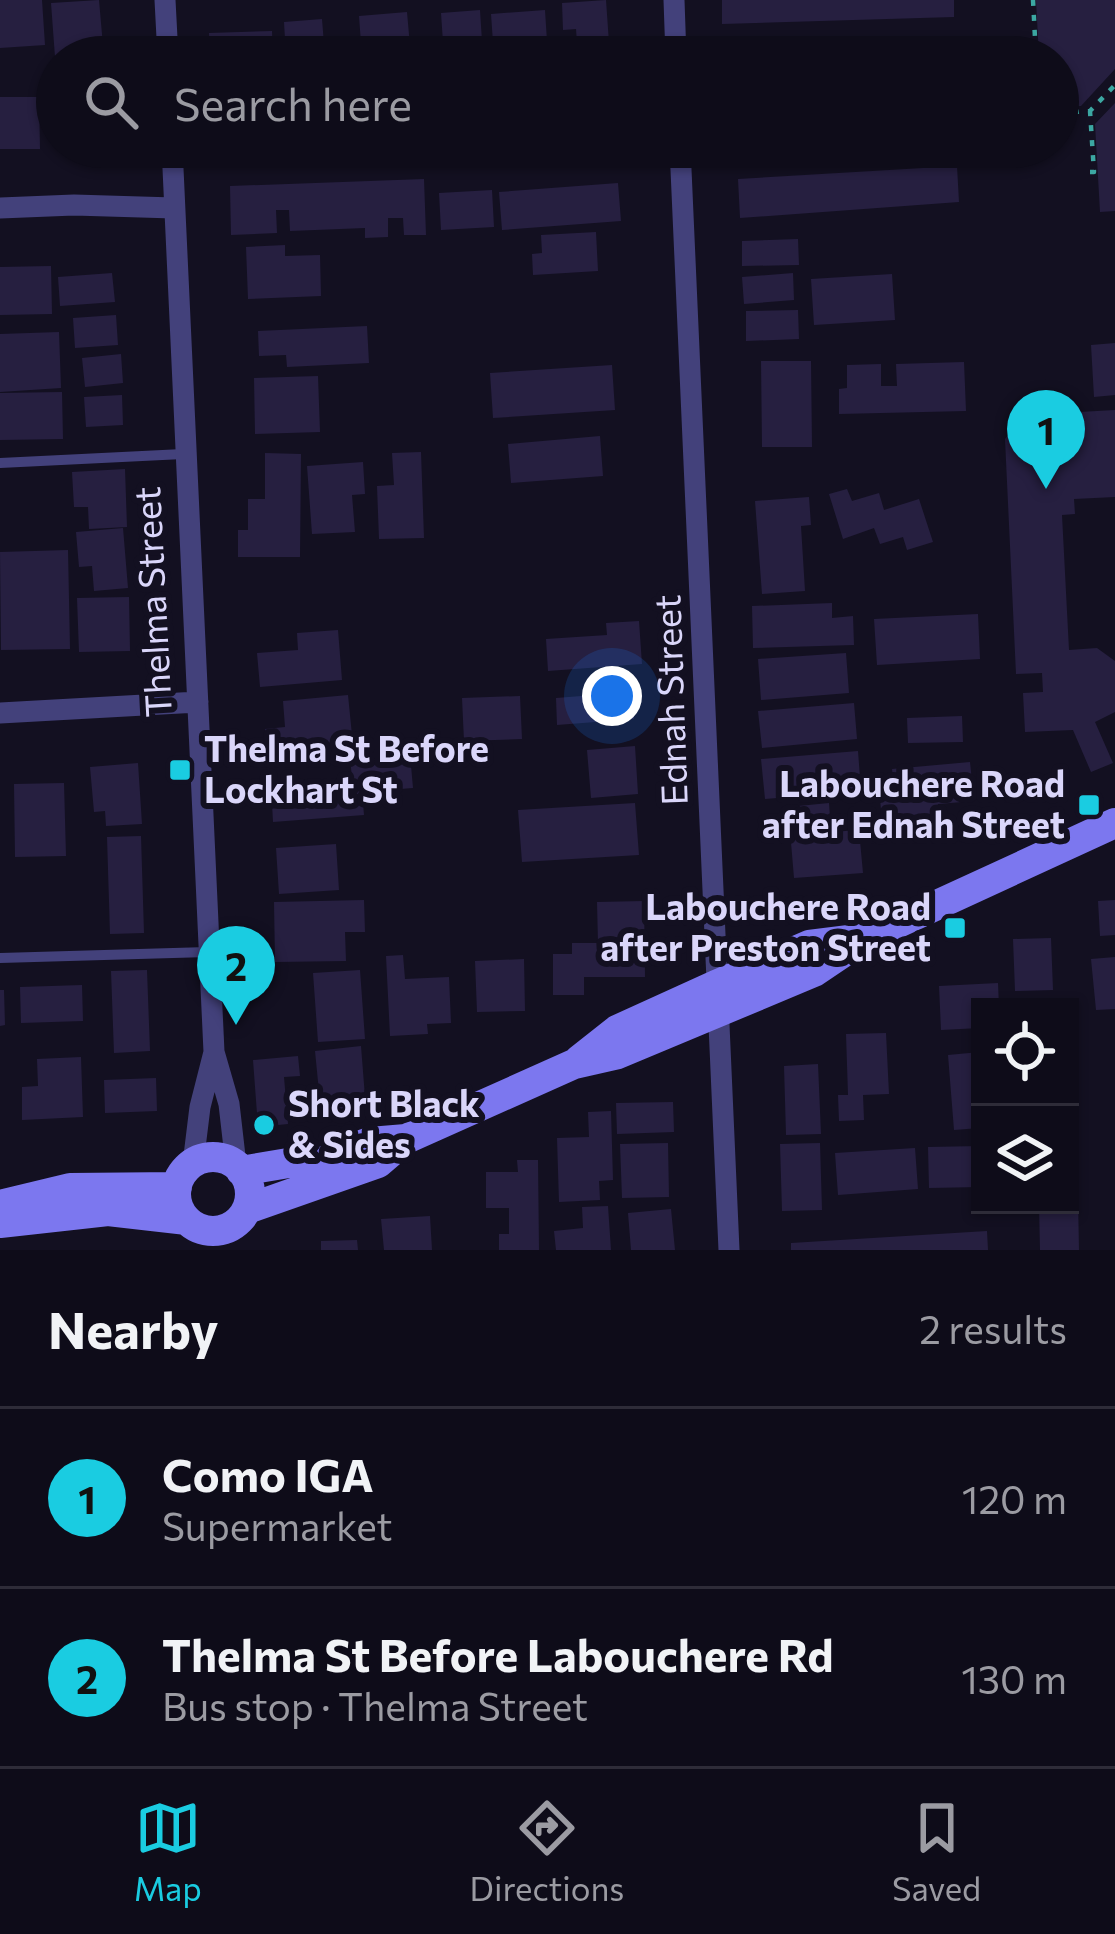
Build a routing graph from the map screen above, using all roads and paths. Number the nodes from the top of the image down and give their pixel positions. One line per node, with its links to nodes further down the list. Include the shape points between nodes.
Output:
1 (165, 0): 4 (street)
2 (674, 0): 5 (street)
3 (1034, 0): 6 (path)
4 (167, 36)
5 (675, 36)
6 (1036, 36)
7 (1115, 85): 8 (path)
8 (1090, 111): 9 (path); 12 (path)
9 (1079, 112)
10 (173, 168): 14 (street, Thelma Street)
11 (681, 168): 22 (street, Ednah Street)
12 (1090, 172)
13 (0, 208): 14 (street)
14 (174, 208): 15 (street, Thelma Street)
15 (183, 454): 16 (lane); 17 (street, Thelma Street)
16 (0, 463)
17 (198, 702): 18 (street); 20 (street, Thelma Street)
18 (0, 713)
19 (1115, 823): 22 (main road, via 863,939 814,972)
20 (208, 952): 21 (lane); 23 (street, Thelma Street)
21 (0, 958)
22 (716, 1000): 24 (main road, via 618,1054 574,1064); 31 (street, Ednah Street)
23 (214, 1052): 25 (street, Thelma Street); 26 (street, Thelma Street)
24 (406, 1138): 25 (main road); 29 (main road, via 378,1163)
25 (239, 1168): 26 (main road, via 214,1157); 29 (main road, via 250,1189)
26 (185, 1176): 27 (main road); 30 (main road, via 180,1210)
27 (0, 1205)
28 (0, 1223): 30 (main road, via 108,1210)
29 (237, 1229): 30 (main road)
30 (196, 1232)
31 (729, 1250)

